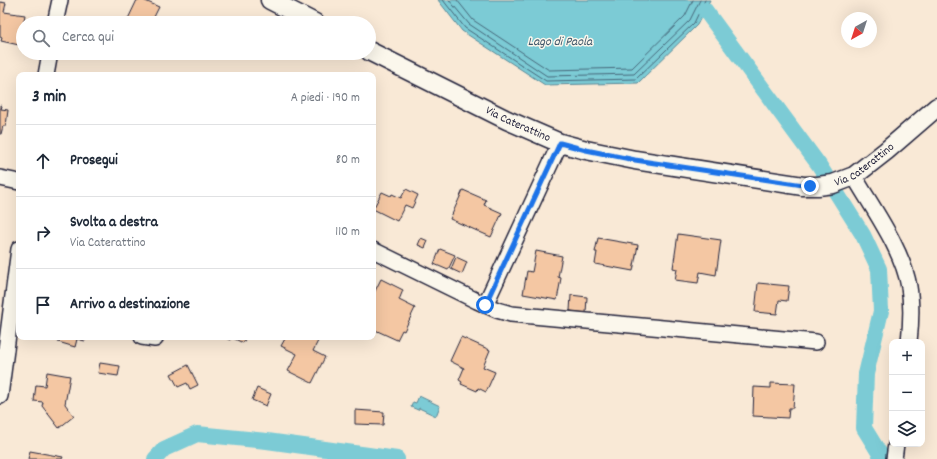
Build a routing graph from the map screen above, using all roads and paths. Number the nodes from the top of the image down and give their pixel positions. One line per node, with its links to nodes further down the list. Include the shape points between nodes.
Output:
1 (60, 0): 3 (street)
2 (270, 0): 4 (street)
3 (57, 16)
4 (301, 16)
5 (376, 54): 9 (street, Via Caterattino, via 507,120)
6 (49, 60): 7 (street)
7 (47, 72)
8 (937, 107): 11 (street, Via Caterattino, via 886,151)
9 (560, 143): 11 (street, Via Caterattino, via 635,160 810,186 826,186); 15 (street)
10 (0, 178): 12 (street)
11 (847, 179): 16 (street, via 895,246 903,263 910,296)
12 (16, 181)
13 (376, 251): 15 (street)
14 (16, 272): 18 (street)
15 (485, 305): 17 (street, via 518,315)
16 (909, 339)
17 (816, 342)
18 (0, 396)

